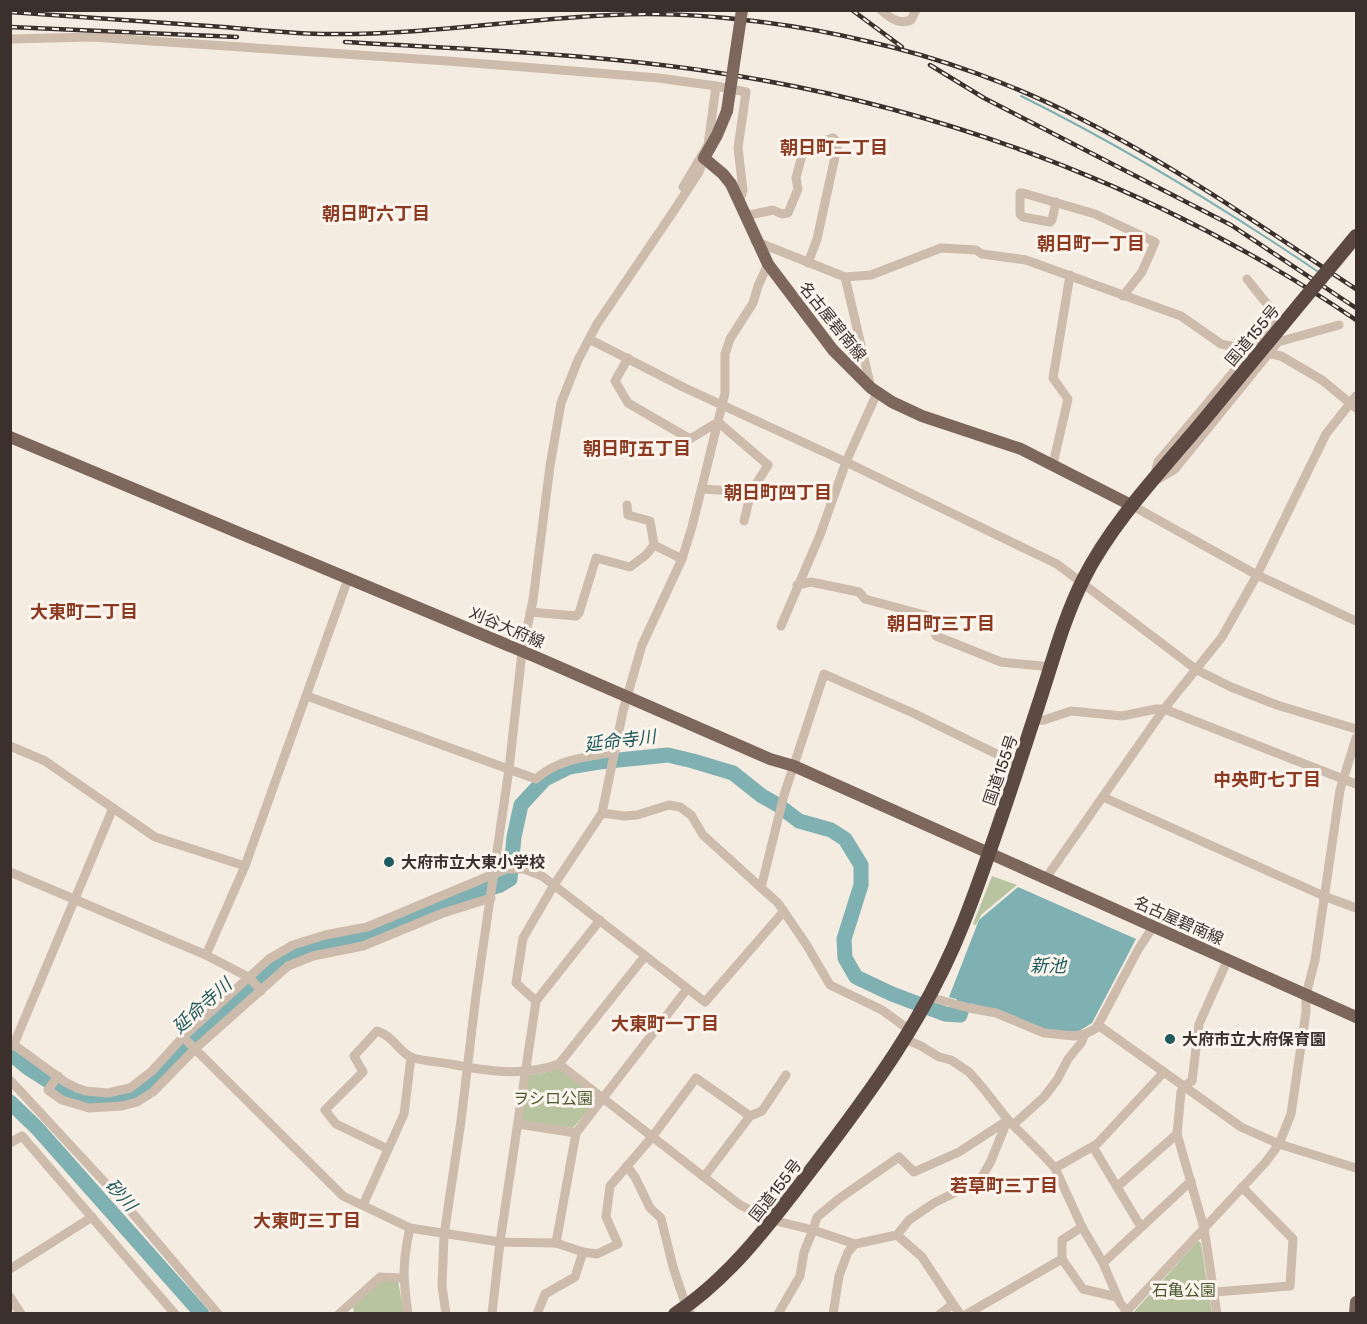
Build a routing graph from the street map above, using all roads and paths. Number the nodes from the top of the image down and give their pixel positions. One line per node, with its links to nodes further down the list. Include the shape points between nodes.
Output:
1 (742, 10): 6 (main road, bridge, via 727,111)
2 (881, 10): 3 (street, via 892,20 906,22)
3 (915, 10)
4 (10, 39): 5 (street, via 139,40 448,61)
5 (716, 86): 8 (street, via 746,92 738,148 743,190); 9 (street, via 708,145 679,194)
6 (704, 159): 8 (main road, 名古屋碧南線, via 731,184); 9 (street)
7 (1056, 202): 18 (street, via 1095,214 1155,242 1142,272)
8 (739, 203): 10 (main road, 名古屋碧南線)
9 (673, 212): 20 (street)
10 (745, 216): 12 (main road, 名古屋碧南線); 13 (street, via 773,210 788,213 798,189 796,178 804,147 835,139 838,143)
11 (1356, 236): 31 (highway, 国道155号, bridge)
12 (755, 241): 13 (street); 14 (main road, 名古屋碧南線)
13 (808, 263): 16 (street)
14 (768, 264): 24 (main road, 名古屋碧南線, via 832,350); 26 (street, via 753,303 730,339)
15 (1070, 275): 16 (street, via 1007,256 941,248 871,275); 18 (street); 30 (street, via 1053,378 1068,399)
16 (845, 276): 24 (street)
17 (1247, 279): 21 (street, via 1275,314 1273,325)
18 (1123, 296): 21 (street, via 1181,316 1221,344)
19 (1340, 325): 22 (street, via 1278,342)
20 (589, 339): 23 (street); 44 (street, via 561,404)
21 (1251, 350): 22 (street); 31 (street, via 1158,462)
22 (1269, 354): 25 (street, via 1281,356); 31 (street, via 1175,469)
23 (628, 358): 26 (street); 27 (street, via 615,381 628,403 690,439)
24 (874, 390): 29 (street); 30 (main road, 名古屋碧南線, via 922,416 1022,449)
25 (1354, 402): 40 (street, via 1326,434)
26 (721, 404): 27 (street); 29 (street)
27 (718, 422): 32 (street); 33 (street, via 768,465)
28 (10, 437): 41 (main road, 刈谷大府線)
29 (846, 462): 42 (street, via 1057,564); 43 (street)
30 (1053, 464): 36 (main road, 名古屋碧南線)
31 (1154, 481): 36 (highway, 国道155号)
32 (702, 489): 33 (street); 39 (street)
33 (751, 492): 34 (street); 37 (street)
34 (781, 497)
35 (627, 505): 38 (street, via 628,515 650,521)
36 (1133, 506): 40 (street); 42 (highway, 国道155号, via 1098,550)
37 (744, 521)
38 (654, 546): 39 (street); 44 (street, via 630,567 596,558 576,615)
39 (682, 560): 51 (street, via 642,645)
40 (1257, 575): 45 (street); 49 (street, via 1222,637)
41 (348, 579): 47 (main road, 刈谷大府線); 50 (street)
42 (1082, 582): 48 (highway, 国道155号); 49 (street)
43 (798, 585): 46 (street); 48 (street, via 811,582 859,592 865,599 932,617 936,636 1001,662)
44 (530, 612): 47 (street)
45 (1356, 621)
46 (781, 626)
47 (522, 652): 51 (main road, 刈谷大府線); 60 (street)
48 (1051, 667): 53 (highway, 国道155号)
49 (1197, 670): 52 (street); 54 (street, via 1278,705)
50 (307, 696): 60 (street); 67 (street)
51 (627, 697): 57 (street); 59 (main road, 刈谷大府線)
52 (1164, 709): 53 (street, via 1122,716 1071,711); 61 (street); 63 (street)
53 (1033, 721): 58 (highway, 国道155号)
54 (1356, 729)
55 (1356, 738): 61 (street)
56 (10, 746): 64 (street, via 45,761)
57 (615, 753): 60 (street, via 555,765 536,779); 65 (street)
58 (1019, 765): 59 (street, via 824,674); 66 (highway, 国道155号)
59 (794, 766): 66 (main road, 刈谷大府線); 72 (street)
60 (509, 769): 69 (street)
61 (1343, 780): 62 (street); 73 (street)
62 (1356, 784)
63 (1103, 797): 70 (street); 73 (street)
64 (113, 808): 67 (street, via 156,837); 75 (street)
65 (602, 813): 71 (street); 72 (street, via 637,815 669,805 680,807 691,815 703,835)
66 (989, 852): 70 (main road, 名古屋碧南線); 89 (highway, 国道155号, via 963,925)
67 (245, 866): 82 (street)
68 (10, 872): 75 (street)
69 (495, 872): 71 (street, via 524,869); 74 (street); 78 (street)
70 (1046, 878): 80 (main road, 名古屋碧南線)
71 (554, 885): 79 (street); 90 (street, via 523,938 516,983)
72 (761, 888): 77 (street)
73 (1324, 896): 76 (street); 88 (street)
74 (491, 897): 81 (street); 100 (street)
75 (76, 899): 82 (street); 96 (street)
76 (1356, 908)
77 (784, 911): 86 (street, via 705,1002); 94 (street, via 830,985 882,1010)
78 (386, 920): 81 (street); 85 (street, via 293,945 269,959)
79 (600, 920): 83 (street); 90 (street)
80 (1153, 927): 84 (main road, 名古屋碧南線); 92 (street)
81 (392, 935): 87 (street, via 288,966)
82 (206, 955): 85 (street)
83 (645, 956): 86 (street); 99 (street)
84 (1228, 959): 88 (main road, 名古屋碧南線); 106 (street, via 1199,1024 1192,1081)
85 (250, 978): 87 (street); 95 (street)
86 (687, 989): 108 (street)
87 (261, 991): 97 (street)
88 (1306, 995): 91 (main road, 名古屋碧南線); 117 (street, via 1291,1114)
89 (928, 997): 93 (street, via 996,1013 1044,1033); 94 (highway, 国道155号)
90 (536, 1001): 102 (street)
91 (1356, 1017)
92 (1098, 1025): 93 (street); 101 (street)
93 (1085, 1034): 111 (street, via 1044,1097)
94 (908, 1035): 111 (street, via 930,1053 969,1072); 129 (highway, 国道155号)
95 (184, 1038): 97 (street); 107 (street, via 142,1080)
96 (12, 1044): 104 (street)
97 (194, 1048): 109 (street, via 153,1092); 127 (street, via 343,1196)
98 (411, 1057): 100 (street); 119 (street, via 404,1114); 119 (street, via 387,1034 377,1031 354,1056 363,1072 325,1110 336,1124)
99 (559, 1064): 102 (street); 108 (street)
100 (467, 1068): 102 (street); 135 (street)
101 (1164, 1072): 106 (street); 118 (street)
102 (526, 1073): 112 (street)
103 (786, 1075): 110 (street, via 762,1111)
104 (57, 1076): 107 (street, via 86,1091); 109 (street, via 48,1090 62,1100 89,1108)
105 (10, 1080): 154 (street, via 123,1202)
106 (1184, 1086): 114 (street); 117 (street, via 1241,1127)
107 (118, 1092): 109 (street)
108 (603, 1099): 113 (street); 115 (street)
109 (122, 1106)
110 (750, 1116): 115 (street, via 696,1078); 123 (street)
111 (1010, 1122): 121 (street); 134 (street, via 959,1152 914,1172 899,1157 817,1217); 136 (street, via 980,1180 934,1203 909,1220)
112 (518, 1124): 113 (street); 137 (street)
113 (576, 1132): 138 (street)
114 (1177, 1134): 124 (street); 125 (street)
115 (652, 1137): 120 (street); 123 (street)
116 (10, 1143): 128 (street, via 22,1136)
117 (1279, 1144): 122 (street); 126 (street)
118 (1093, 1147): 121 (street); 125 (street)
119 (388, 1149): 127 (street)
120 (627, 1166): 140 (street, via 610,1186 606,1217 618,1244 597,1254); 150 (street, via 650,1208 661,1218)
121 (1055, 1168): 130 (street)
122 (1356, 1168)
123 (704, 1177): 129 (street, via 740,1205)
124 (1191, 1181): 131 (street); 133 (street)
125 (1118, 1186): 131 (street)
126 (1242, 1187): 133 (street); 145 (street, via 1293,1239 1290,1286)
127 (363, 1205): 132 (street)
128 (92, 1217): 143 (street); 153 (street)
129 (772, 1220): 134 (street); 150 (highway, 国道155号, via 737,1262)
130 (1082, 1227): 141 (street, via 1062,1240); 142 (street)
131 (1142, 1227): 142 (street)
132 (410, 1228): 135 (street); 144 (street)
133 (1204, 1228): 145 (street); 151 (street)
134 (813, 1230): 139 (street); 160 (street, via 800,1276)
135 (444, 1235): 137 (street); 157 (street, via 442,1286)
136 (897, 1235): 139 (street); 149 (street, via 922,1257)
137 (500, 1242): 138 (street); 158 (street)
138 (556, 1242): 140 (street)
139 (855, 1244): 161 (street, via 839,1276)
140 (583, 1252): 159 (street, via 575,1277 544,1294)
141 (1062, 1259): 147 (street, via 1083,1289); 164 (street)
142 (1103, 1263): 147 (street)
143 (10, 1269)
144 (402, 1278): 155 (street, via 380,1277); 156 (street)
145 (1215, 1292): 165 (street)
146 (10, 1297): 152 (street)
147 (1117, 1298): 151 (street)
148 (1356, 1302): 166 (main road)
149 (953, 1304): 162 (street); 163 (street)
150 (684, 1311)
151 (1127, 1313)
152 (21, 1314)
153 (175, 1314)
154 (218, 1314)
155 (339, 1314)
156 (408, 1314)
157 (446, 1314)
158 (492, 1314)
159 (537, 1314)
160 (778, 1314)
161 (834, 1314)
162 (940, 1314)
163 (960, 1314)
164 (967, 1314)
165 (1217, 1314)
166 (1355, 1314)

